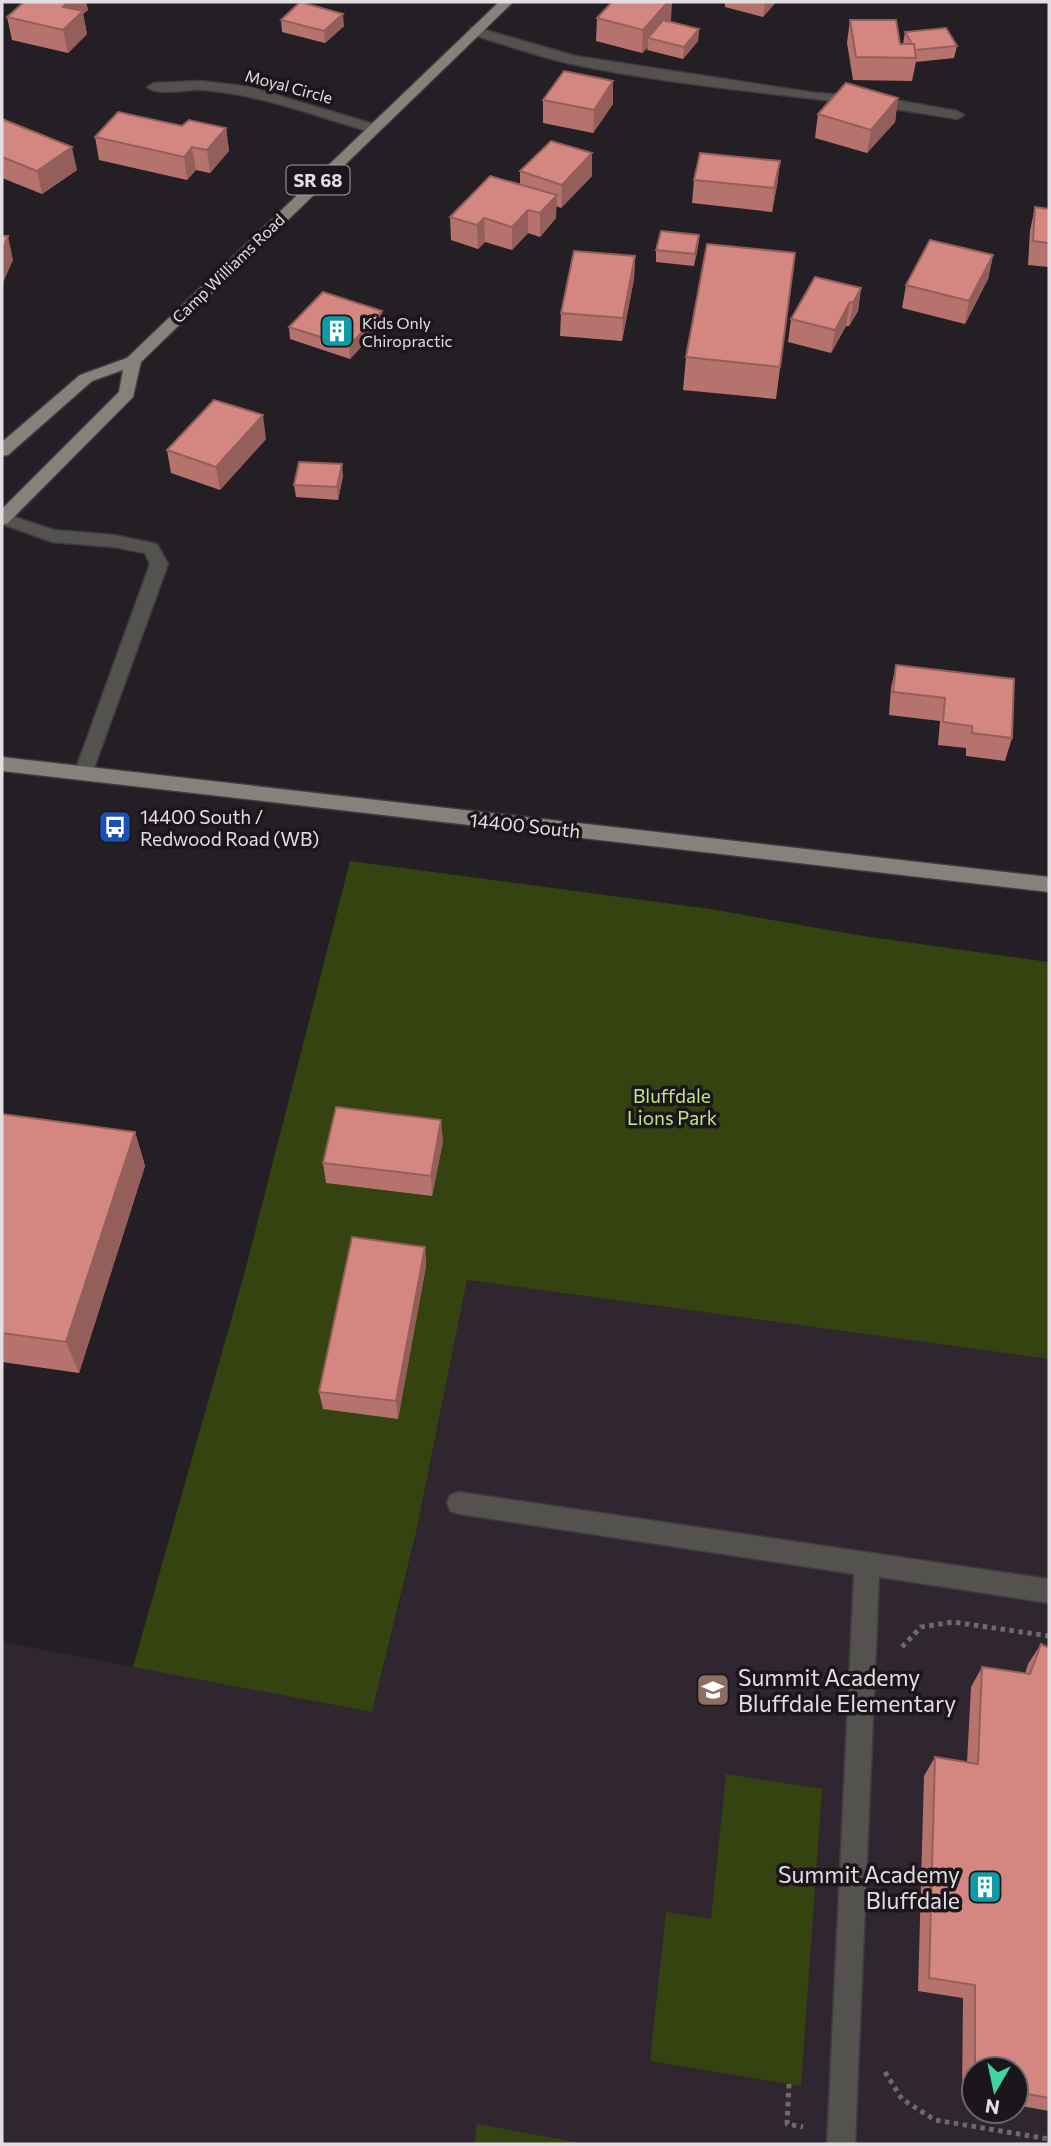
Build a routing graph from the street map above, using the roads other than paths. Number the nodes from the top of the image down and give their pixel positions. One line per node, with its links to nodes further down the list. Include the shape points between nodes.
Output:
1 (506, 2): 2 (main road, Camp Williams Road / SR 68)
2 (475, 31): 4 (street, via 573,60); 5 (main road, Camp Williams Road / SR 68)
3 (154, 87): 5 (street, Moyal Circle, via 201,85 244,90)
4 (957, 115)
5 (372, 128): 6 (main road, Camp Williams Road / SR 68)
6 (133, 361): 7 (main road, Camp Williams Road / SR 68, via 86,378); 8 (main road, via 127,393)
7 (2, 450)
8 (2, 519): 10 (street, via 52,536 151,548 159,564)
9 (2, 764): 10 (main road, 14400 South)
10 (83, 774): 11 (main road, 14400 South)
11 (1049, 885)
12 (459, 1503): 13 (street)
13 (867, 1564): 14 (street); 15 (street)
14 (1049, 1591)
15 (841, 2144)

